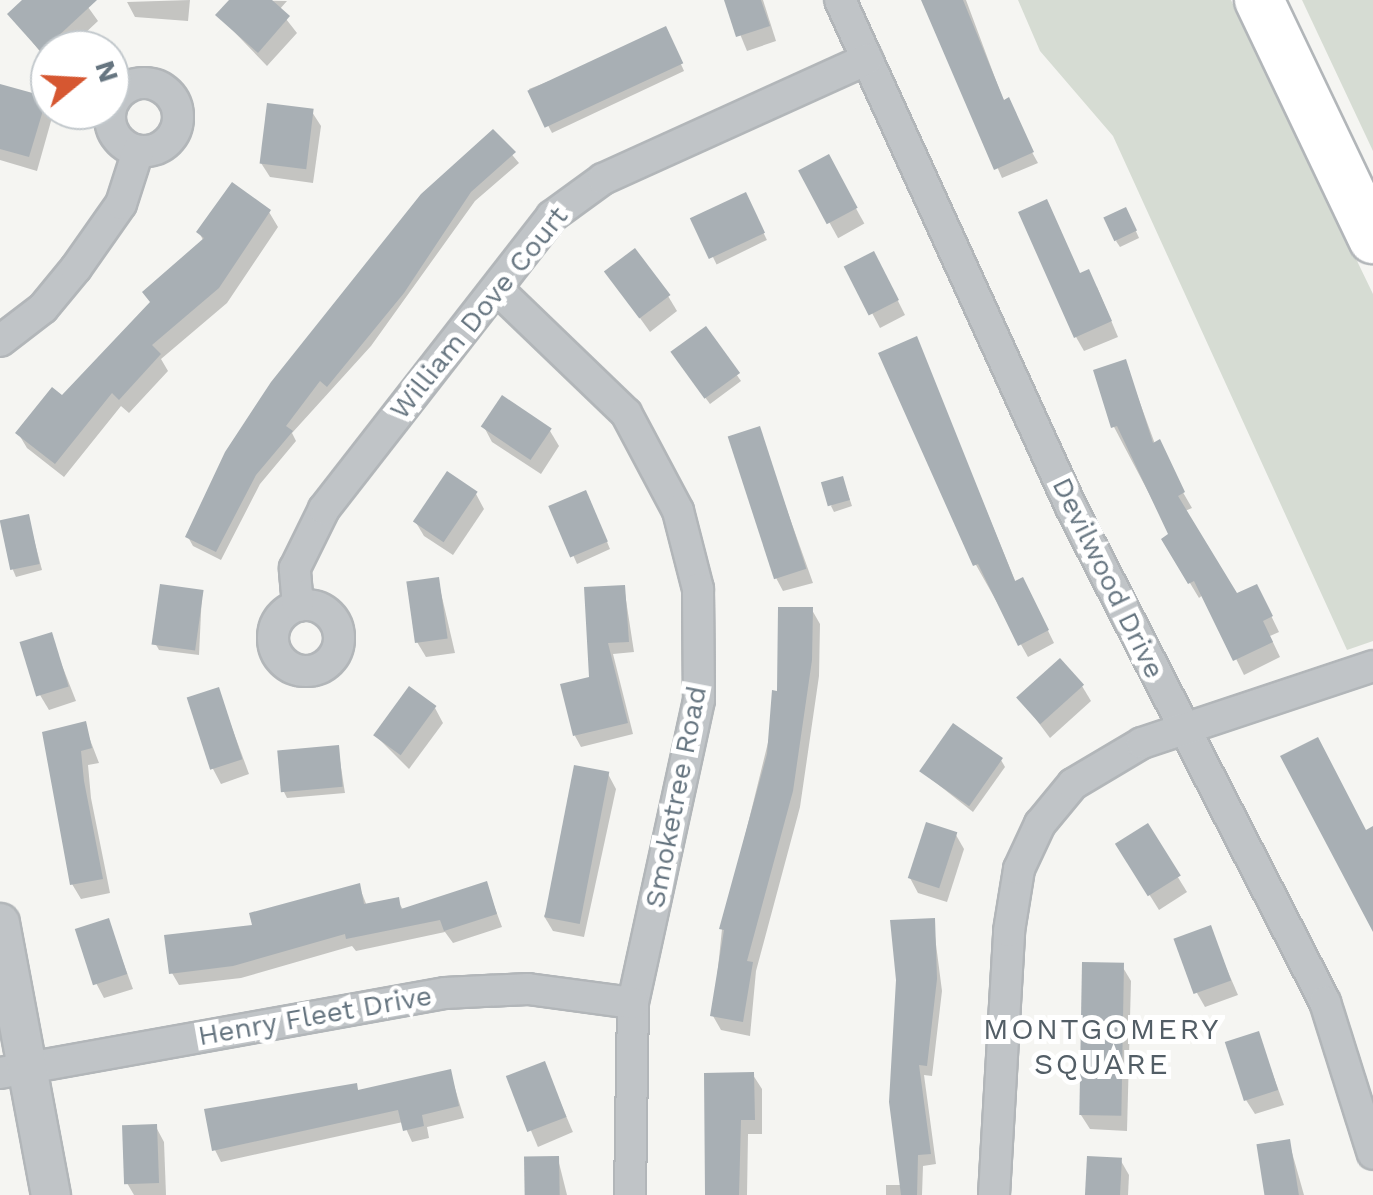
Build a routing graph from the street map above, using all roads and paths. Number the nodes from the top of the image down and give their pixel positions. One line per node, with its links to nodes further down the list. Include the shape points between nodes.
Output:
1 (840, 0): 3 (street, Devilwood Drive)
2 (1259, 0): 5 (main road)
3 (867, 59): 6 (street, William Dove Court, via 584,191 552,216); 10 (street, Devilwood Drive, via 1071,507)
4 (138, 151): 7 (street, via 121,204 76,268 43,308)
5 (1373, 240)
6 (496, 288): 8 (street, William Dove Court, via 324,509 295,568); 12 (street, Smoketree Road, via 626,413 678,511 698,589 699,700)
7 (0, 341)
8 (298, 606)
9 (1373, 666): 10 (street)
10 (1185, 729): 14 (street, Devilwood Drive, via 1325,1002); 17 (street, via 1142,743 1073,784 1040,824 1019,869 1009,931)
11 (0, 923): 13 (street)
12 (633, 1003): 13 (street, Henry Fleet Drive, via 528,989 445,993); 16 (street, Smoketree Road)
13 (14, 1070): 15 (street)
14 (1373, 1154)
15 (51, 1195)
16 (630, 1195)
17 (994, 1195)

